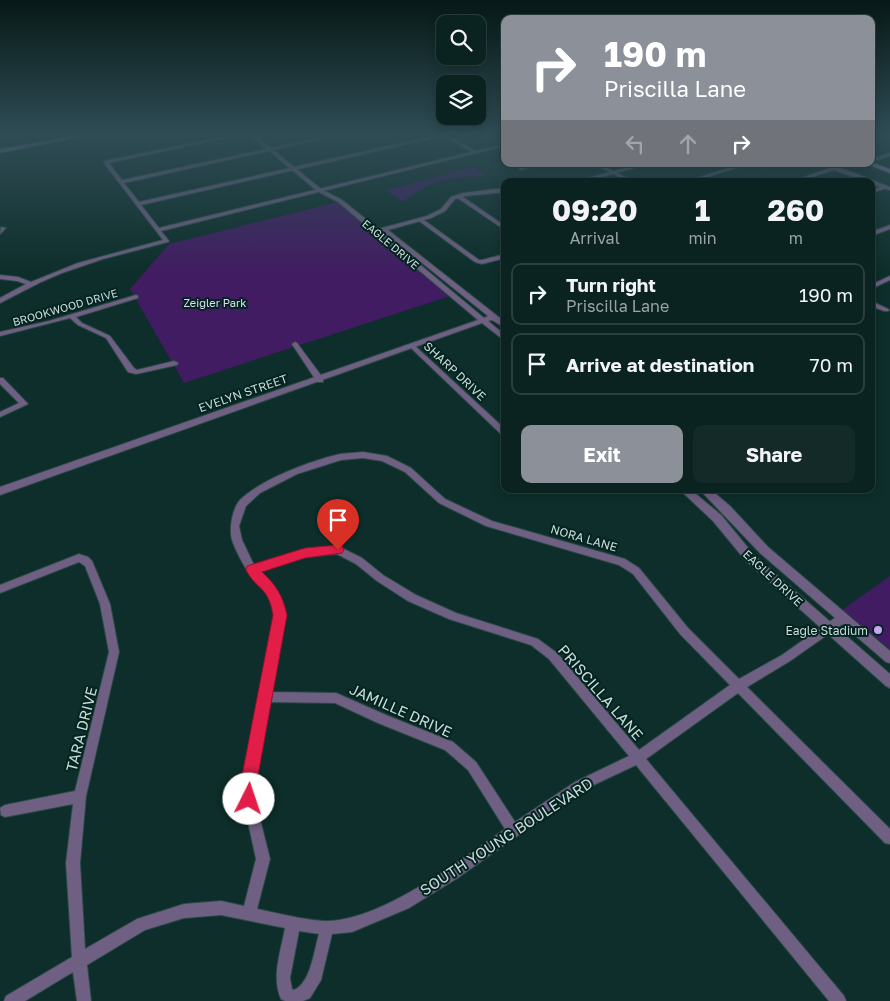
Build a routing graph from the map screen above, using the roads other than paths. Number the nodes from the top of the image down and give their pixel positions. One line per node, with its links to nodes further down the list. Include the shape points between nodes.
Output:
1 (127, 181): 6 (street)
2 (241, 181): 14 (street)
3 (310, 181): 10 (street, EAGLE DRIVE)
4 (315, 181): 8 (street, EAGLE DRIVE)
5 (356, 181): 8 (street)
6 (121, 182): 14 (street)
7 (875, 184): 9 (street)
8 (326, 188): 10 (street); 13 (street, EAGLE DRIVE)
9 (887, 188)
10 (319, 190): 13 (street, EAGLE DRIVE); 20 (street)
11 (501, 190): 12 (street)
12 (458, 196): 16 (street); 17 (street, via 443,210)
13 (344, 200): 21 (street, EAGLE DRIVE); 22 (street, EAGLE DRIVE)
14 (138, 204): 20 (street)
15 (501, 217): 16 (street)
16 (490, 218): 18 (street)
17 (421, 220): 21 (street); 26 (street, via 477,262)
18 (501, 225)
19 (890, 227): 23 (street)
20 (157, 230): 25 (street)
21 (384, 230): 22 (street); 27 (street, EAGLE DRIVE)
22 (376, 232): 24 (street, EAGLE DRIVE)
23 (875, 233)
24 (386, 241): 27 (street, via 391,240); 33 (street, EAGLE DRIVE)
25 (166, 242): 30 (street, via 95,259)
26 (501, 257)
27 (419, 258): 32 (street, EAGLE DRIVE)
28 (0, 277): 30 (street)
29 (890, 278): 31 (street)
30 (30, 284): 35 (street)
31 (875, 285)
32 (459, 289): 33 (street); 39 (street, EAGLE DRIVE)
33 (449, 292): 40 (street, EAGLE DRIVE)
34 (136, 298): 38 (street, BROOKWOOD DRIVE)
35 (0, 301)
36 (875, 305): 37 (street)
37 (886, 310)
38 (71, 316): 42 (street, BROOKWOOD DRIVE, via 31,329); 46 (street, via 108,338 136,372)
39 (494, 317): 40 (street, EVELYN STREET); 41 (street, EAGLE DRIVE)
40 (483, 321): 43 (street, EAGLE DRIVE); 45 (street, EVELYN STREET)
41 (501, 323)
42 (0, 334)
43 (501, 336)
44 (295, 344): 48 (street)
45 (412, 346): 48 (street, EVELYN STREET); 50 (street, SHARP DRIVE)
46 (174, 363)
47 (0, 380): 49 (street, via 24,404)
48 (320, 380): 52 (street, EVELYN STREET)
49 (0, 415)
50 (501, 429)
51 (271, 483): 55 (street, via 242,504 234,526 237,540); 61 (street, NORA LANE, via 312,465 342,457 370,456 396,463 442,501 489,524 622,562 636,571 684,631)
52 (0, 491)
53 (689, 493): 58 (street, EAGLE DRIVE, via 717,518 750,558)
54 (709, 493): 57 (street, EAGLE DRIVE, via 764,550)
55 (252, 570): 62 (street, via 271,589 280,615); 63 (street, PRISCILLA LANE, via 305,553 338,550 412,598 453,616 534,642 553,656)
56 (0, 589): 64 (street, TARA DRIVE, via 78,558 89,564 105,604 114,652)
57 (843, 618): 58 (street, SOUTH YOUNG BOULEVARD); 59 (street, EAGLE DRIVE)
58 (828, 628): 60 (street, EAGLE DRIVE); 61 (street, SOUTH YOUNG BOULEVARD)
59 (890, 658)
60 (890, 682)
61 (738, 686): 63 (street, SOUTH YOUNG BOULEVARD); 67 (street, NORA LANE)
62 (266, 697): 66 (street, JAMILLE DRIVE, via 336,698 449,746 472,766); 68 (street, via 249,781 249,799 263,859)
63 (638, 758): 66 (street, SOUTH YOUNG BOULEVARD, via 579,786); 74 (street, PRISCILLA LANE)
64 (80, 796): 65 (street); 71 (street, TARA DRIVE, via 73,863)
65 (5, 811)
66 (513, 830): 70 (street, SOUTH YOUNG BOULEVARD, via 404,903 352,925)
67 (890, 838)
68 (249, 913): 69 (street, SOUTH YOUNG BOULEVARD); 71 (street, SOUTH YOUNG BOULEVARD, via 220,908 184,911 142,924)
69 (293, 924): 70 (street, SOUTH YOUNG BOULEVARD); 70 (street, via 283,978 286,994 294,997 305,993 314,980)
70 (327, 928)
71 (79, 960): 72 (street, SOUTH YOUNG BOULEVARD); 73 (street, TARA DRIVE)
72 (11, 1001)
73 (84, 1001)
74 (839, 1001)

